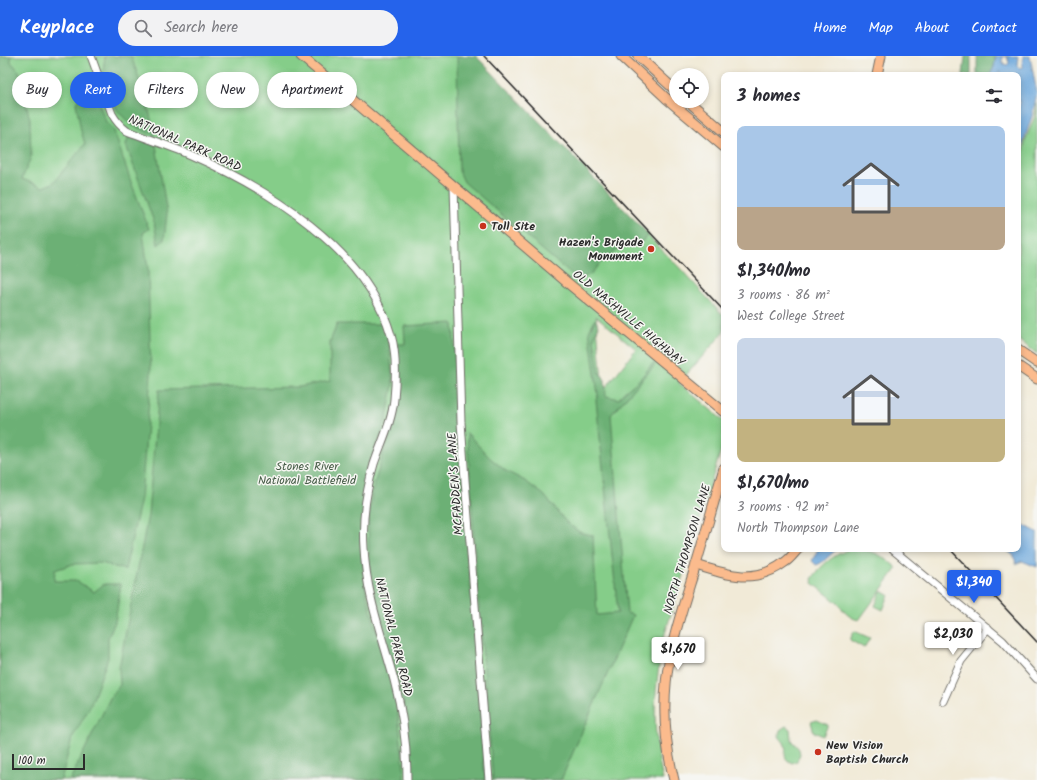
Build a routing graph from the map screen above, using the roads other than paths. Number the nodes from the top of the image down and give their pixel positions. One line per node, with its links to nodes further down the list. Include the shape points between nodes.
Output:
1 (91, 56): 28 (street, NATIONAL PARK ROAD, via 112,114 122,127 215,167 292,211 318,231 343,256 379,306 393,345 394,402 368,486 364,547 372,604 394,679 403,721)
2 (300, 56): 15 (main road, OLD NASHVILLE HIGHWAY)
3 (621, 56): 9 (main road)
4 (638, 56): 7 (main road)
5 (881, 56): 6 (main road)
6 (878, 72)
7 (669, 84)
8 (669, 95): 9 (main road)
9 (666, 98): 13 (main road)
10 (696, 108): 11 (main road)
11 (712, 121): 12 (main road); 13 (main road)
12 (721, 129)
13 (704, 131): 14 (main road)
14 (721, 145)
15 (454, 187): 20 (main road, OLD NASHVILLE HIGHWAY); 29 (street, MCFADDEN'S LANE, via 463,451)
16 (1021, 352): 17 (main road)
17 (1037, 364)
18 (1021, 368): 19 (main road)
19 (1037, 379)
20 (721, 410)
21 (721, 478): 24 (main road, NORTH THOMPSON LANE)
22 (795, 552): 24 (main road, via 785,562 768,572 750,577 733,576)
23 (896, 552): 25 (street)
24 (696, 565): 30 (main road, NORTH THOMPSON LANE, via 678,624 667,679 666,736)
25 (988, 628): 26 (street); 27 (street, via 961,661)
26 (1037, 679)
27 (943, 701)
28 (406, 780)
29 (489, 780)
30 (674, 780)

